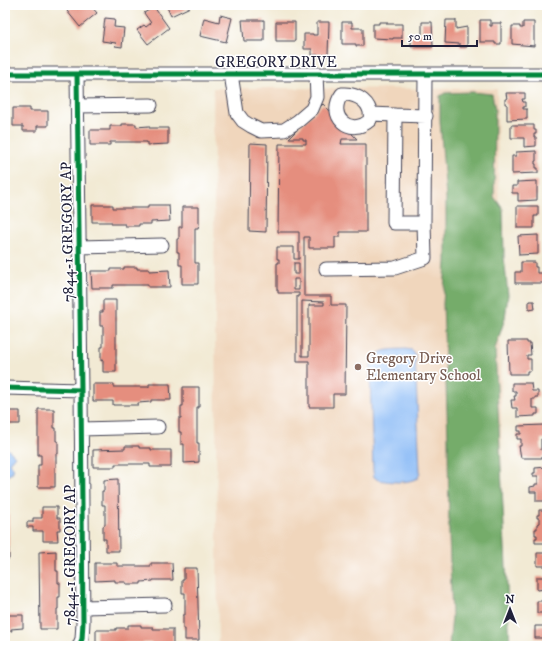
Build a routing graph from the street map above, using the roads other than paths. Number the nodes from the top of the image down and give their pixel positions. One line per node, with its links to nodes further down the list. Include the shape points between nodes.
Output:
1 (5, 74): 2 (street, GREGORY DRIVE)
2 (77, 74): 3 (street, GREGORY DRIVE); 8 (street, 7844-1 GREGORY AP)
3 (232, 74): 4 (street, GREGORY DRIVE); 4 (street, via 237,113 243,121 261,131 284,130 312,109 318,97)
4 (316, 74): 5 (street, GREGORY DRIVE)
5 (425, 74): 6 (street, GREGORY DRIVE); 11 (street)
6 (547, 74)
7 (151, 105): 8 (street)
8 (78, 106): 14 (street, 7844-1 GREGORY AP)
9 (371, 114): 10 (street)
10 (395, 115): 11 (street); 12 (street, via 394,223)
11 (426, 116): 12 (street)
12 (424, 223): 15 (street, via 425,258 395,268)
13 (162, 245): 14 (street)
14 (79, 247): 17 (street, 7844-1 GREGORY AP)
15 (326, 269)
16 (5, 388): 17 (street)
17 (81, 390): 19 (street, 7844-1 GREGORY AP)
18 (158, 426): 19 (street)
19 (81, 428): 21 (street, 7844-1 GREGORY AP)
20 (165, 605): 21 (street)
21 (83, 607): 22 (street, 7844-1 GREGORY AP, via 82,639)
22 (79, 646)

